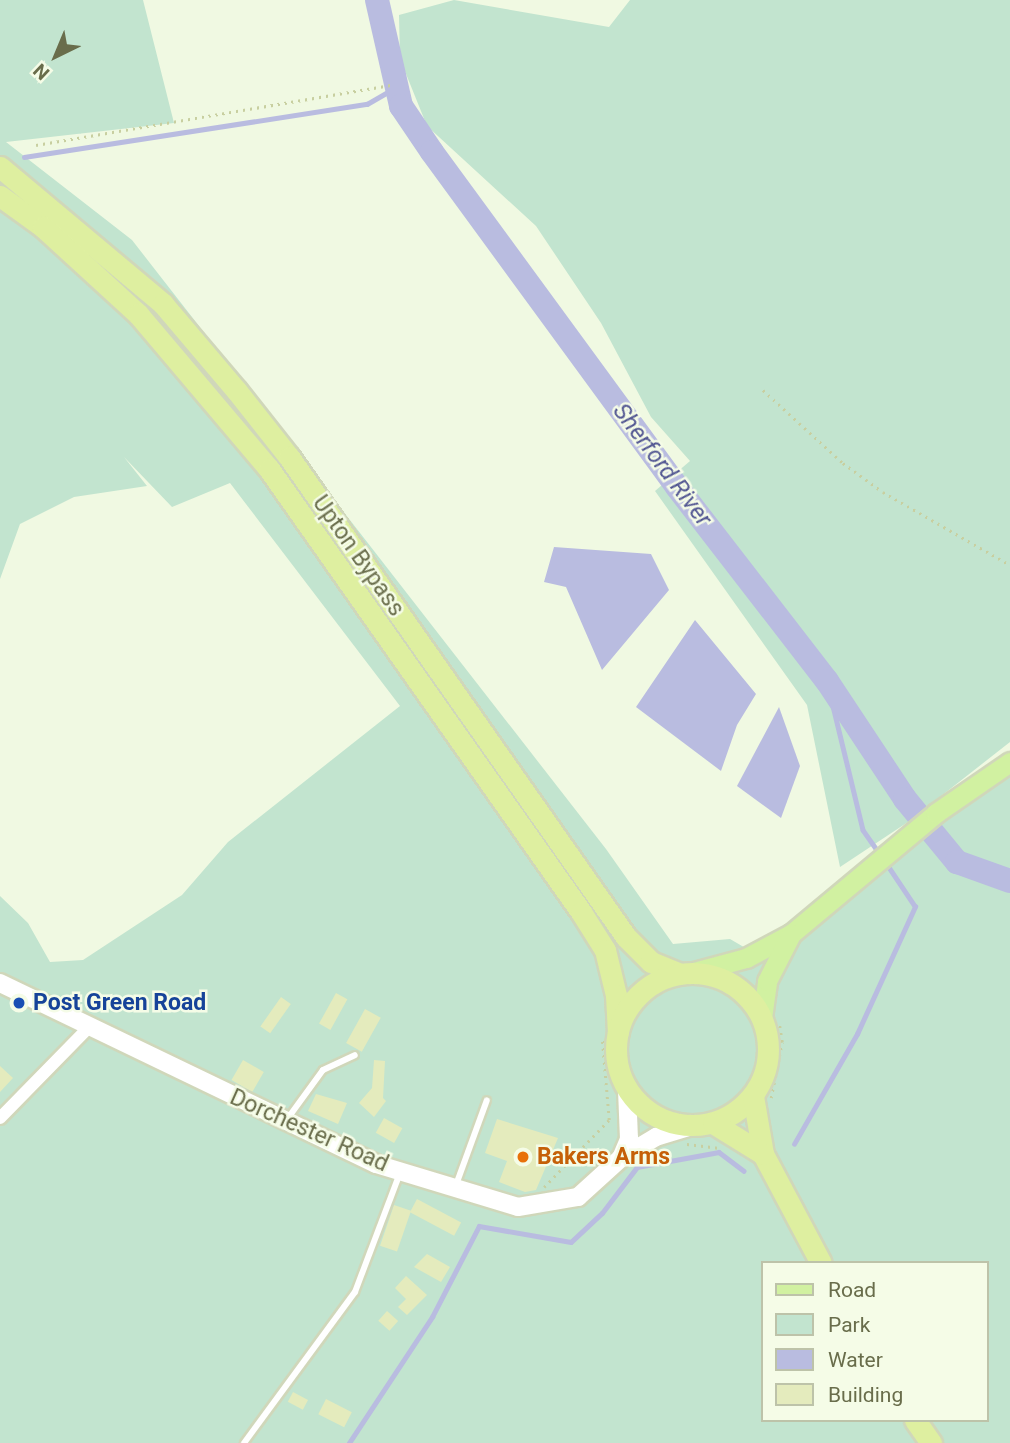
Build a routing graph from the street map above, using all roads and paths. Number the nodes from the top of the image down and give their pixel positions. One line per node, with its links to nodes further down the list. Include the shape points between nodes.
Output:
1 (391, 85): 2 (path)
2 (36, 145)
3 (0, 167): 9 (highway, Upton Bypass, via 163,304 289,457 626,937 651,962)
4 (0, 196): 13 (highway, Upton Bypass, via 53,235 138,314 269,468 581,912 604,950 617,995)
5 (763, 390): 6 (path, via 843,463 883,492)
6 (1010, 565)
7 (1010, 762): 8 (main road, via 913,831)
8 (791, 934): 9 (main road, via 746,958); 11 (main road, via 766,981)
9 (687, 973): 11 (highway, via 729,982); 13 (highway, via 662,979 634,1000)
10 (0, 982): 12 (main road, Dorchester Road)
11 (770, 1019): 17 (highway); 17 (path, via 782,1042)
12 (88, 1028): 18 (street); 19 (main road, Dorchester Road)
13 (610, 1031): 15 (highway); 28 (path, via 609,1120)
14 (355, 1055): 19 (lane, via 323,1070)
15 (627, 1089): 21 (highway, via 644,1108 666,1121); 25 (main road, via 629,1139)
16 (487, 1100): 27 (lane)
17 (761, 1101): 20 (highway); 24 (highway)
18 (0, 1118)
19 (285, 1123): 26 (main road, Dorchester Road)
20 (713, 1123): 21 (highway); 24 (highway)
21 (691, 1126): 25 (main road, Dorchester Road, via 656,1137)
22 (678, 1145): 23 (path)
23 (730, 1151)
24 (763, 1154): 29 (highway)
25 (621, 1158): 27 (main road, Dorchester Road, via 578,1197 544,1205 518,1207)
26 (401, 1171): 27 (main road, Dorchester Road); 31 (lane, via 355,1292)
27 (454, 1190)
28 (539, 1191)
29 (820, 1261)
30 (916, 1422): 32 (highway)
31 (244, 1443)
32 (931, 1443)

